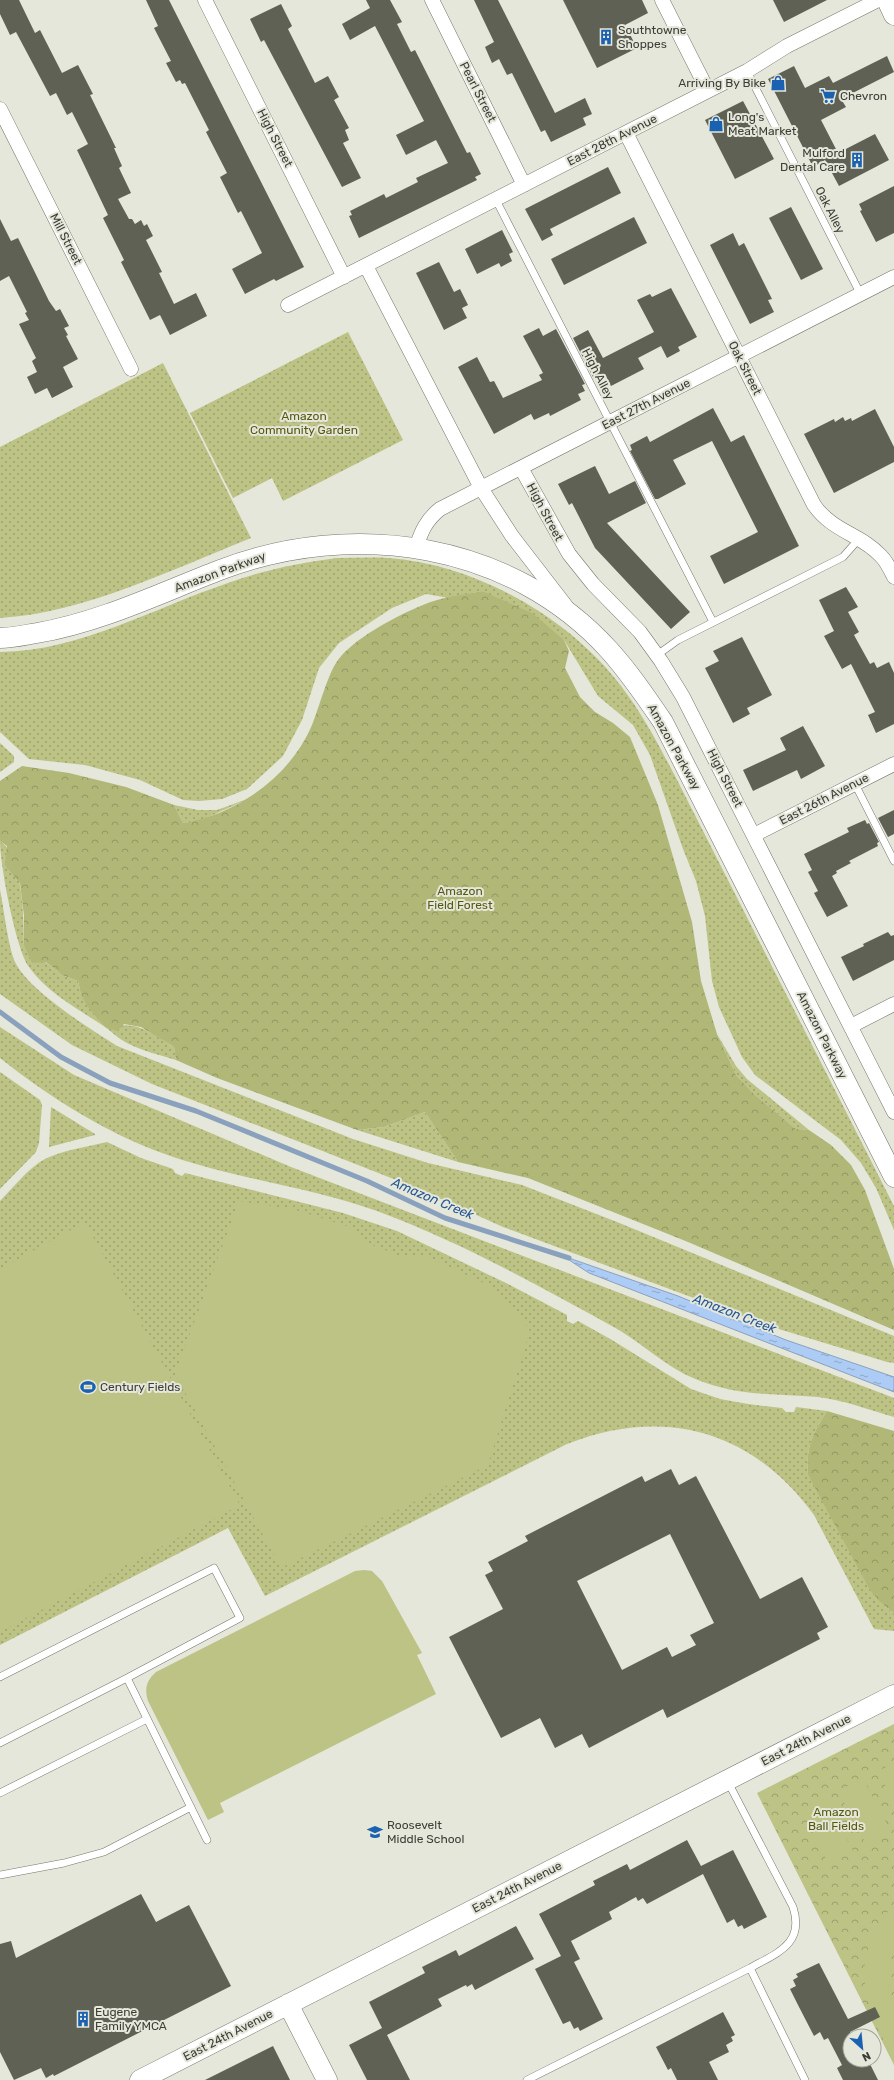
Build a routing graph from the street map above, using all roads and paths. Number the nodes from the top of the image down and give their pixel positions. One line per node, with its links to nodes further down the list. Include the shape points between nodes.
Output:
1 (206, 0): 14 (street, High Street)
2 (432, 0): 11 (street, Pearl Street)
3 (662, 0): 8 (street)
4 (878, 0): 7 (street, East 28th Avenue, via 787,46)
5 (886, 0): 6 (main road)
6 (894, 15)
7 (747, 71): 8 (street, East 28th Avenue); 16 (lane, Oak Alley)
8 (708, 91): 10 (street, East 28th Avenue)
9 (0, 109): 19 (street, Mill Street)
10 (626, 133): 11 (street, East 28th Avenue); 18 (street, Oak Street)
11 (524, 185): 12 (street, East 28th Avenue)
12 (496, 200): 13 (street, East 28th Avenue); 20 (lane, High Alley)
13 (366, 266): 14 (street, East 28th Avenue); 22 (street)
14 (344, 277): 17 (street, East 28th Avenue)
15 (894, 278): 16 (street, East 27th Avenue)
16 (861, 295): 18 (street, East 27th Avenue)
17 (288, 305)
18 (740, 356): 20 (street, East 27th Avenue); 23 (street, Oak Street, via 814,506 833,525)
19 (131, 369)
20 (611, 422): 21 (street, East 27th Avenue); 26 (lane, High Alley)
21 (521, 468): 22 (street, East 27th Avenue); 29 (street, High Street, via 569,554 593,584 640,632)
22 (481, 488): 24 (street, East 27th Avenue, via 440,509 430,517 422,529); 27 (street, via 522,550)
23 (858, 540): 25 (street, Oak Street, via 881,556); 26 (lane, via 843,557)
24 (416, 548): 27 (main road, Amazon Parkway, via 452,556 487,568 521,584); 28 (main road, Amazon Parkway, via 389,544 348,543 309,546 265,555 222,569 107,615 52,630)
25 (894, 577)
26 (713, 622): 29 (lane, via 678,640)
27 (580, 623): 37 (main road, Amazon Parkway, via 609,650 663,722)
28 (0, 638)
29 (657, 655): 32 (street, High Street, via 683,697)
30 (894, 764): 31 (street, East 26th Avenue)
31 (855, 784): 32 (street, East 26th Avenue); 33 (lane)
32 (754, 835): 35 (street, High Street)
33 (894, 861)
34 (894, 1004): 35 (street)
35 (851, 1026): 36 (street, High Street)
36 (894, 1112)
37 (894, 1177)
38 (0, 1677): 39 (lane, via 214,1568 240,1618)
39 (127, 1678): 41 (lane); 42 (lane)
40 (894, 1695): 43 (main road, East 24th Avenue)
41 (147, 1719): 44 (lane); 45 (lane)
42 (0, 1743)
43 (727, 1780): 48 (lane, via 793,1907 797,1920 794,1937 786,1948); 49 (main road, East 24th Avenue)
44 (0, 1793)
45 (191, 1807): 46 (lane); 47 (lane, via 104,1852 64,1863)
46 (207, 1840)
47 (0, 1875)
48 (750, 1968): 52 (lane); 53 (lane)
49 (288, 2004): 50 (main road, East 24th Avenue); 51 (main road)
50 (140, 2080)
51 (327, 2080)
52 (527, 2080)
53 (805, 2080)

